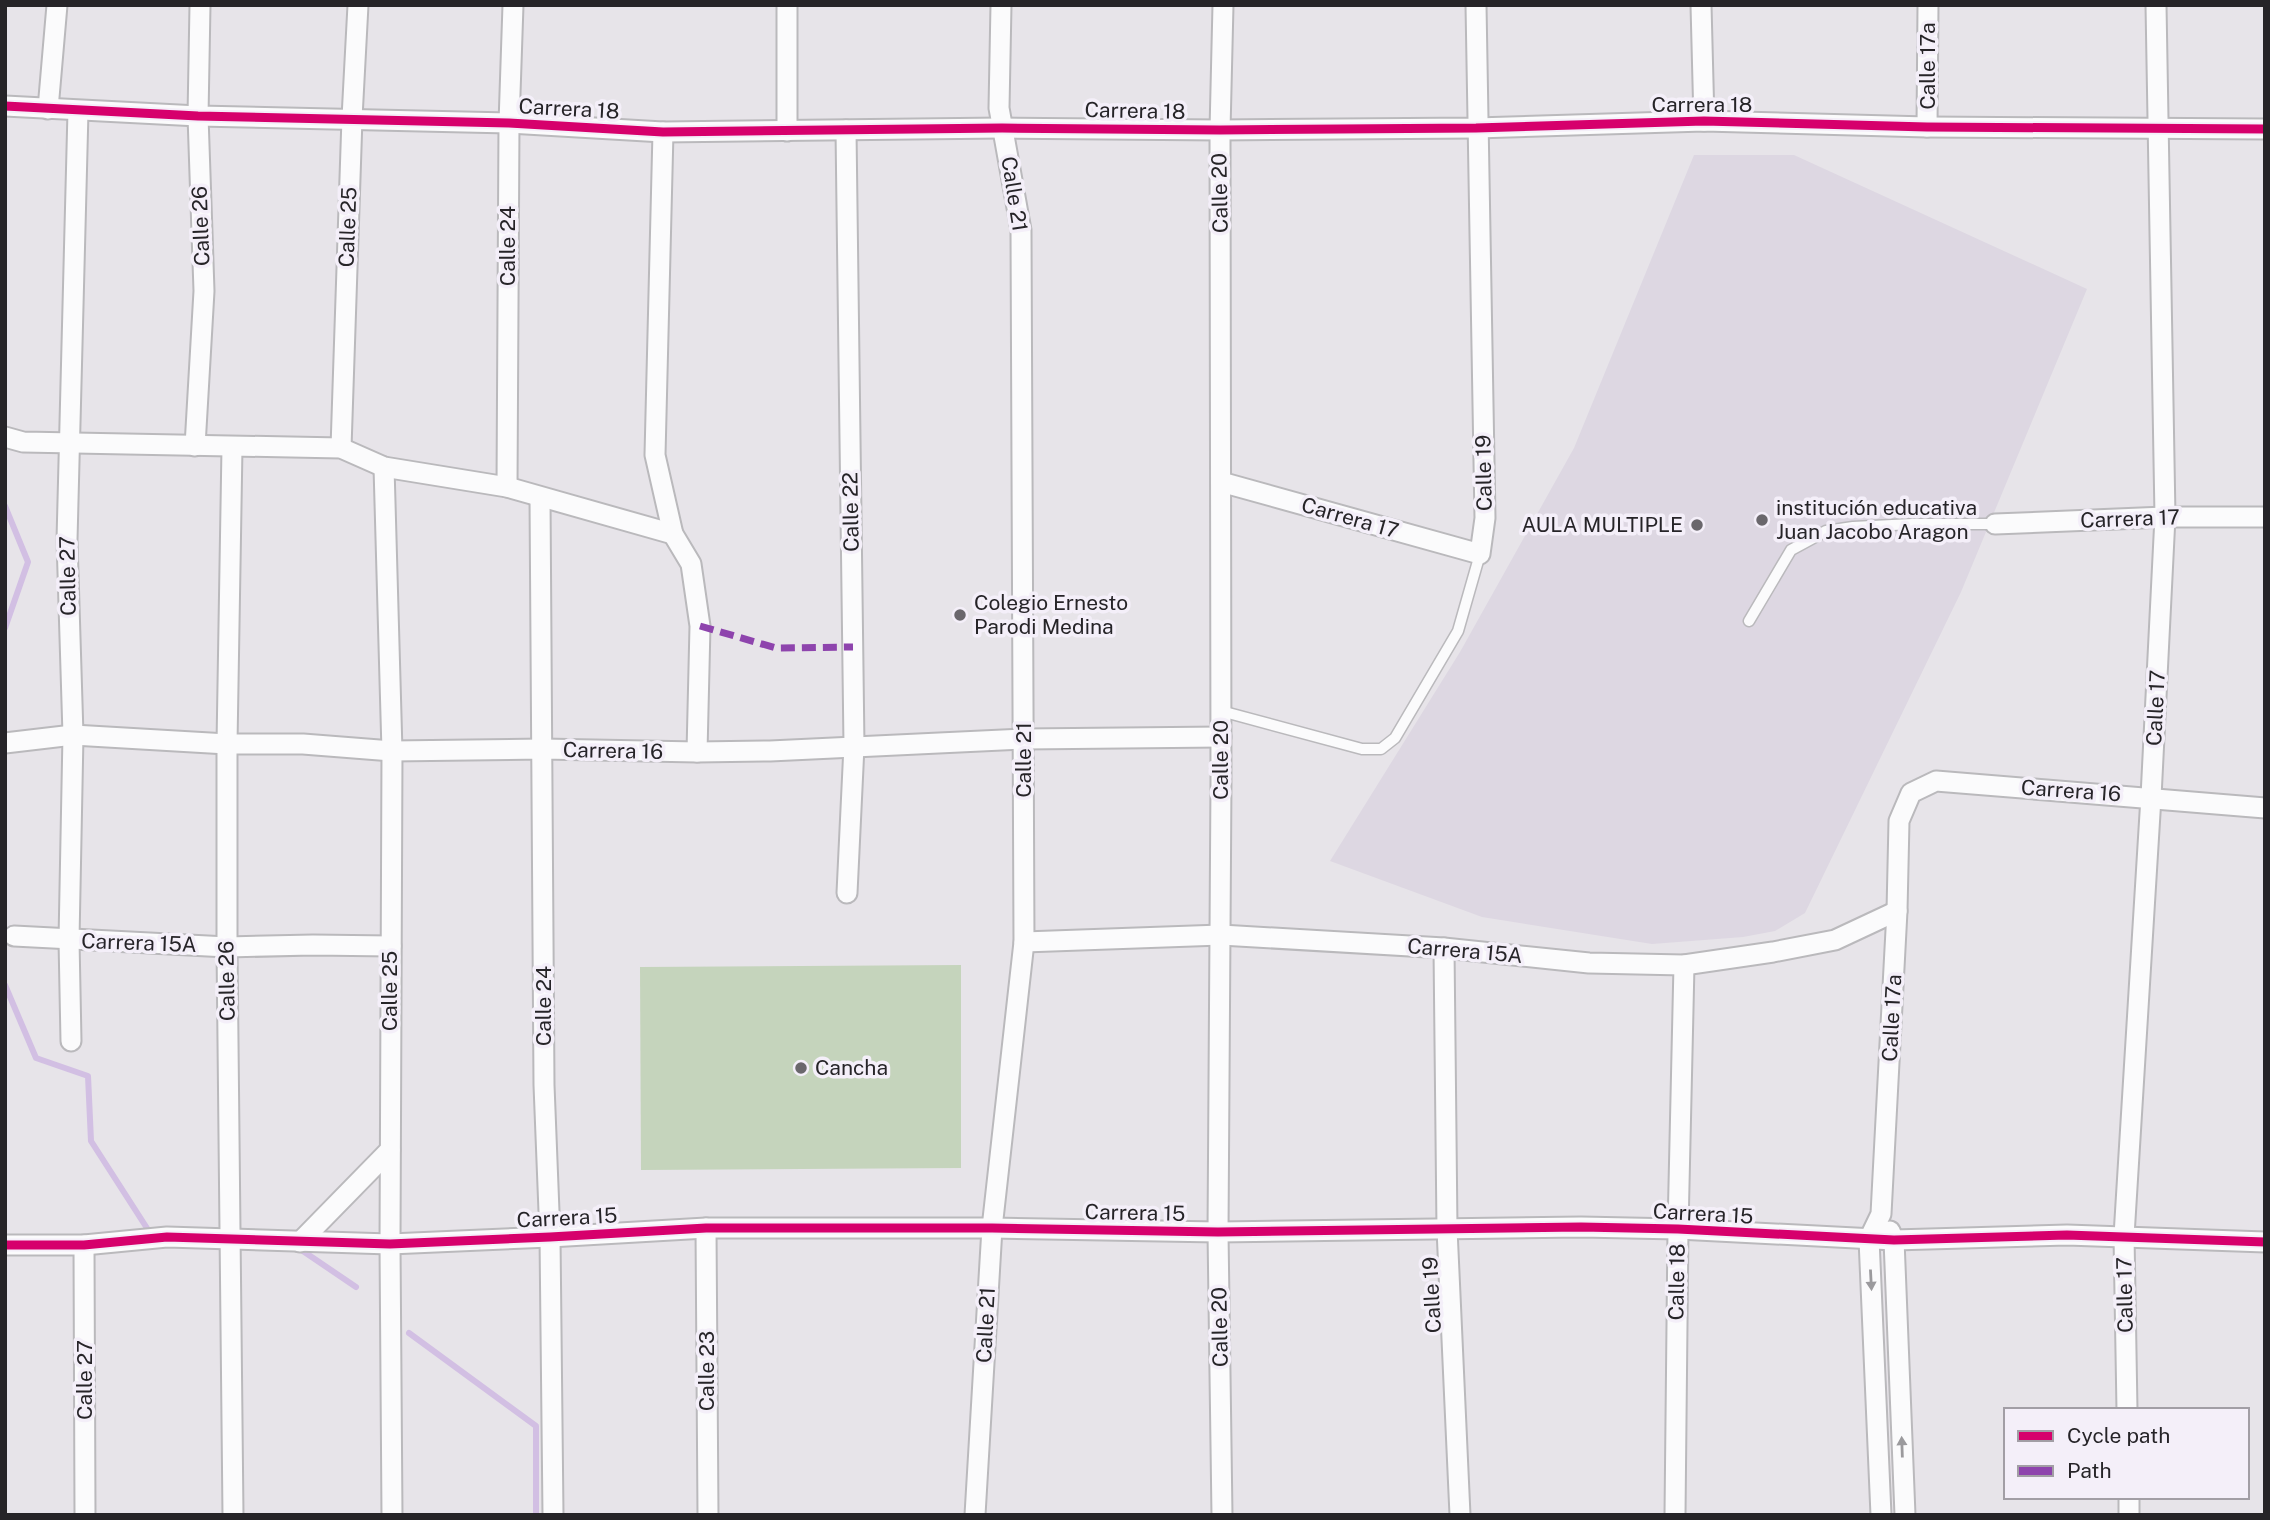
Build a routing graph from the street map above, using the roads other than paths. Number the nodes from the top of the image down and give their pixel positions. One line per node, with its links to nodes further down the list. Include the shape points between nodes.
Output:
1 (57, 5): 13 (street)
2 (200, 5): 15 (street, Calle 26)
3 (358, 5): 16 (street, Calle 25)
4 (513, 5): 18 (street, Calle 24)
5 (786, 5): 27 (street)
6 (1002, 5): 20 (street, Calle 21)
7 (1223, 5): 25 (street, Calle 20)
8 (1476, 5): 21 (street, Calle 19)
9 (1701, 5): 17 (street)
10 (1928, 5): 19 (street, Calle 17a)
11 (2156, 5): 22 (street, Calle 17)
12 (5, 106): 13 (street, Carrera 18)
13 (48, 109): 14 (street, Carrera 18)
14 (78, 111): 15 (street, Carrera 18); 29 (street, Calle 27)
15 (198, 116): 16 (street, Carrera 18); 30 (street, Calle 26, via 204,291)
16 (352, 118): 18 (street, Carrera 18); 32 (street, Calle 25)
17 (1704, 121): 19 (street, Carrera 18); 21 (street, Carrera 18)
18 (509, 123): 26 (street, Carrera 18); 35 (street, Calle 24)
19 (1927, 127): 22 (street, Carrera 18)
20 (1002, 128): 24 (street, Carrera 18); 25 (street, Carrera 18); 46 (street, Calle 21, via 1021,230)
21 (1476, 128): 25 (street, Carrera 18); 41 (street, Calle 19, via 1485,518)
22 (2158, 128): 23 (street, Carrera 18); 37 (street, Calle 17)
23 (2265, 129)
24 (846, 130): 27 (street, Carrera 18); 49 (street, Calle 22)
25 (1220, 130): 34 (street, Calle 20)
26 (663, 131): 27 (street, Carrera 18); 40 (street, via 655,455)
27 (787, 131)
28 (5, 437): 29 (street, via 23,442)
29 (69, 442): 30 (street); 44 (street, Calle 27)
30 (195, 446): 31 (street)
31 (232, 447): 32 (street); 48 (street, Calle 26)
32 (341, 448): 33 (street)
33 (384, 467): 35 (street); 51 (street, Calle 25)
34 (1221, 482): 41 (street, Carrera 17); 43 (street, Calle 20)
35 (507, 487): 36 (street)
36 (540, 497): 40 (street); 50 (street, Calle 24)
37 (2165, 517): 38 (street, Carrera 17); 39 (street, Carrera 17); 53 (street, Calle 17)
38 (2265, 517)
39 (1995, 524): 42 (lane, via 1826,531 1791,550)
40 (673, 534): 52 (street, via 691,564 700,626)
41 (1480, 554): 43 (lane, Calle 19, via 1458,631 1395,738 1381,749)
42 (1749, 621)
43 (1221, 711): 45 (street, Calle 20)
44 (73, 735): 47 (street, Carrera 16); 48 (street, Carrera 16); 60 (street, Calle 27)
45 (1221, 737): 46 (street, Carrera 16); 58 (street, Calle 20)
46 (1024, 739): 49 (street, Carrera 16); 61 (street, Calle 21)
47 (5, 743)
48 (227, 744): 51 (street, Carrera 16); 63 (street, Calle 26)
49 (854, 746): 52 (street, Carrera 16); 56 (street, Calle 22)
50 (542, 749): 51 (street, Carrera 16); 52 (street, Carrera 16); 75 (street, Calle 24, via 544,1085)
51 (392, 751): 62 (street, Calle 25)
52 (697, 752)
53 (2151, 797): 54 (street, Carrera 16); 55 (street, Carrera 16, via 1936,781 1911,793); 74 (street, Calle 17)
54 (2265, 808)
55 (1899, 821): 57 (street, Calle 17a)
56 (847, 893)
57 (1897, 911): 65 (street, Carrera 15A, via 1835,940); 68 (street, Calle 17a)
58 (1221, 935): 61 (street, Carrera 15A); 64 (street, Carrera 15A); 73 (street, Calle 20)
59 (14, 936): 60 (street, Carrera 15A)
60 (69, 940): 63 (street, Carrera 15A); 66 (street, Calle 27)
61 (1024, 942): 70 (street, Calle 21)
62 (391, 946): 63 (street, Carrera 15A); 67 (street, Calle 25)
63 (227, 947): 77 (street, Calle 26)
64 (1444, 948): 65 (street, Carrera 15A, via 1589,963); 71 (street, Calle 19)
65 (1684, 964): 72 (street, Calle 18)
66 (71, 1041)
67 (390, 1150): 79 (street); 81 (street, Calle 25)
68 (1881, 1214): 76 (street, Calle 17a); 78 (street, Calle 17a)
69 (706, 1228): 70 (street, Carrera 15); 75 (street, Carrera 15); 89 (street, Calle 23)
70 (992, 1228): 73 (street, Carrera 15); 90 (street, Calle 21)
71 (1447, 1229): 72 (street, Carrera 15); 73 (street, Carrera 15); 92 (street, Calle 19)
72 (1678, 1229): 76 (street, Carrera 15); 93 (street, Calle 18)
73 (1218, 1232): 91 (street, Calle 20)
74 (2124, 1236): 78 (street, Carrera 15); 80 (street, Carrera 15); 84 (street, Calle 17)
75 (550, 1237): 81 (street, Carrera 15); 88 (street, Calle 24)
76 (1869, 1239): 78 (street, Carrera 15); 94 (street, Calle 17a, one-way to 94)
77 (232, 1240): 79 (street, Carrera 15); 83 (street, Carrera 15, via 167,1237); 86 (street, Calle 26)
78 (1894, 1240): 95 (street, Calle 17a, one-way to 78)
79 (300, 1242): 81 (street, Carrera 15)
80 (2265, 1242)
81 (390, 1244): 87 (street, Calle 25)
82 (5, 1245): 83 (street, Carrera 15)
83 (84, 1245): 85 (street, Calle 27)
84 (2127, 1408)
85 (85, 1515)
86 (233, 1515)
87 (392, 1515)
88 (553, 1515)
89 (708, 1515)
90 (975, 1515)
91 (1222, 1515)
92 (1460, 1515)
93 (1675, 1515)
94 (1881, 1515)
95 (1905, 1515)

